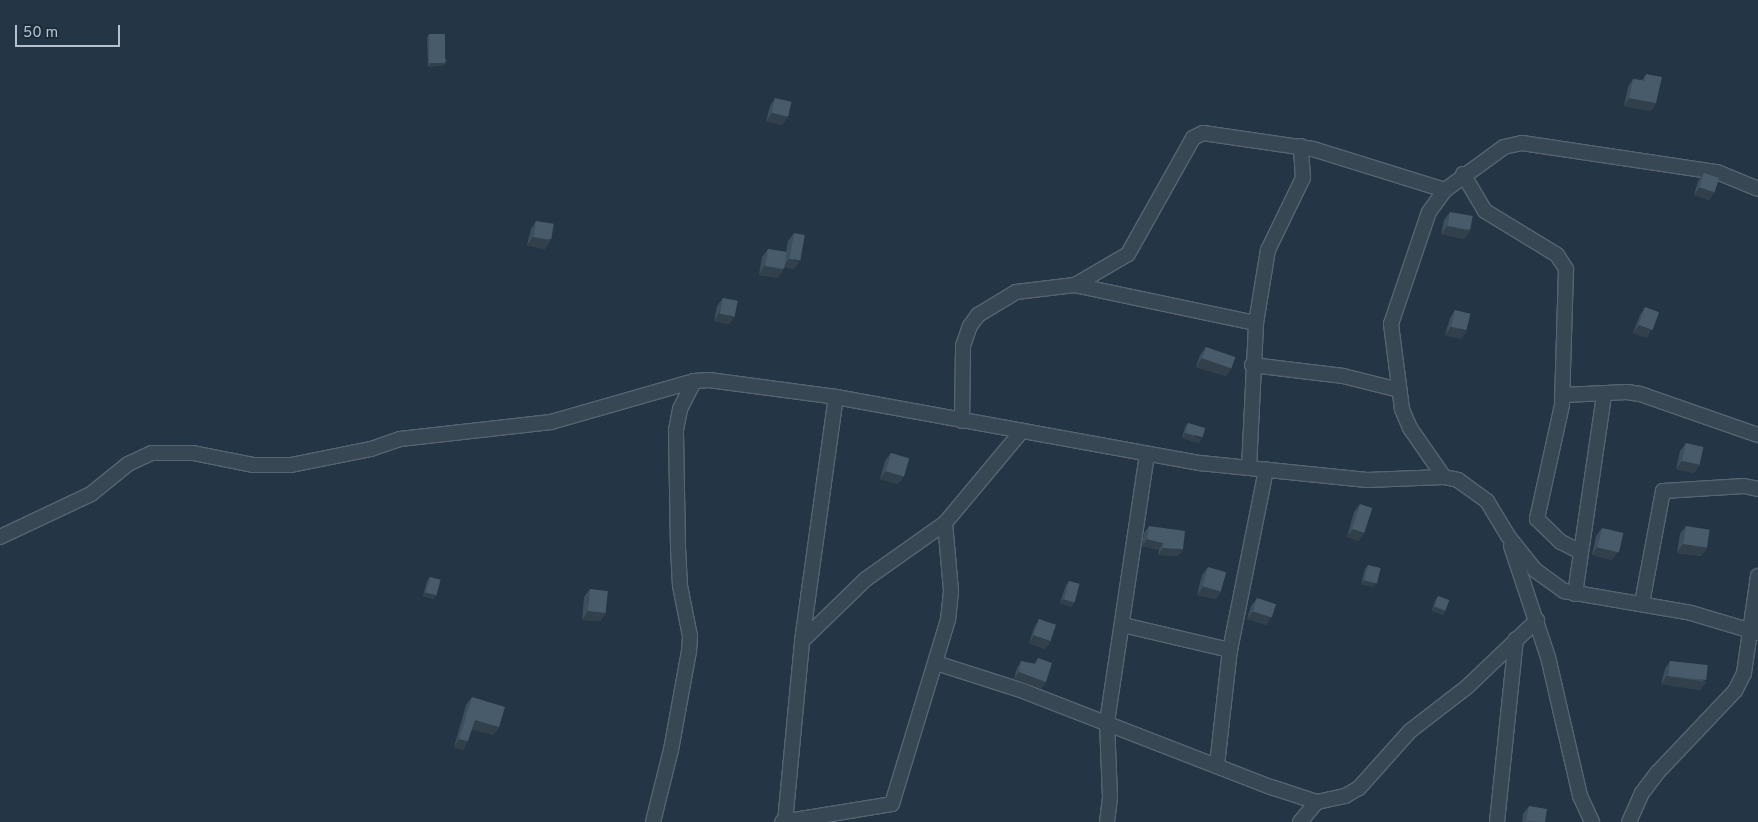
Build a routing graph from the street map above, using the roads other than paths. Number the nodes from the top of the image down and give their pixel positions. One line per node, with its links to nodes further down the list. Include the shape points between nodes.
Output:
1 (1300, 146): 4 (street); 5 (street, via 1216,133 1203,133 1193,138 1128,254); 6 (street, via 1303,178 1268,250)
2 (1463, 174): 3 (street, via 1504,147 1522,143 1717,172); 4 (street); 11 (street, via 1485,212 1562,261 1566,269)
3 (1758, 188)
4 (1445, 190): 9 (street, via 1429,212 1393,314 1391,335)
5 (1075, 285): 6 (street); 13 (street, via 1016,292 978,315 963,346)
6 (1256, 323): 7 (street)
7 (1252, 365): 9 (street, via 1343,376); 17 (street)
8 (694, 380): 12 (street); 23 (street, via 551,422 400,438 371,449 291,465 253,465 193,453 152,453 128,464 92,494); 38 (street, via 680,409 675,445 680,586 690,636 689,651 671,750)
9 (1399, 390): 19 (street, via 1410,428)
10 (1604, 394): 11 (street); 15 (street, via 1627,392 1653,397); 24 (street)
11 (1564, 395): 24 (street, via 1537,518 1562,542)
12 (836, 397): 13 (street); 32 (street)
13 (962, 421): 14 (street)
14 (1022, 431): 16 (street); 21 (street)
15 (1758, 435)
16 (1147, 456): 17 (street); 29 (street)
17 (1249, 468): 18 (street)
18 (1266, 470): 19 (street, via 1374,480); 33 (street)
19 (1444, 477): 22 (street, via 1465,484 1487,501)
20 (1758, 489): 27 (street, via 1744,486 1663,491)
21 (945, 523): 32 (street, via 866,579); 34 (street, via 951,591 948,620)
22 (1508, 536): 26 (street, via 1551,584); 28 (street)
23 (0, 537)
24 (1579, 551): 26 (street)
25 (1758, 576): 30 (street)
26 (1575, 594): 27 (street)
27 (1642, 603): 30 (street, via 1691,613)
28 (1537, 620): 31 (street); 43 (street, via 1580,796)
29 (1123, 625): 33 (street); 35 (street)
30 (1754, 632): 44 (street, via 1744,673 1734,691 1658,772 1642,793)
31 (1516, 639): 37 (street, via 1467,687 1410,731 1359,788 1345,796); 42 (street)
32 (802, 641): 39 (street)
33 (1230, 650): 36 (street)
34 (936, 663): 35 (street, via 1023,690); 39 (street, via 892,804)
35 (1107, 722): 36 (street); 40 (street, via 1110,797)
36 (1217, 765): 37 (street)
37 (1318, 802): 41 (street)
38 (653, 822)
39 (784, 822)
40 (1107, 822)
41 (1300, 822)
42 (1497, 822)
43 (1592, 822)
44 (1629, 822)

